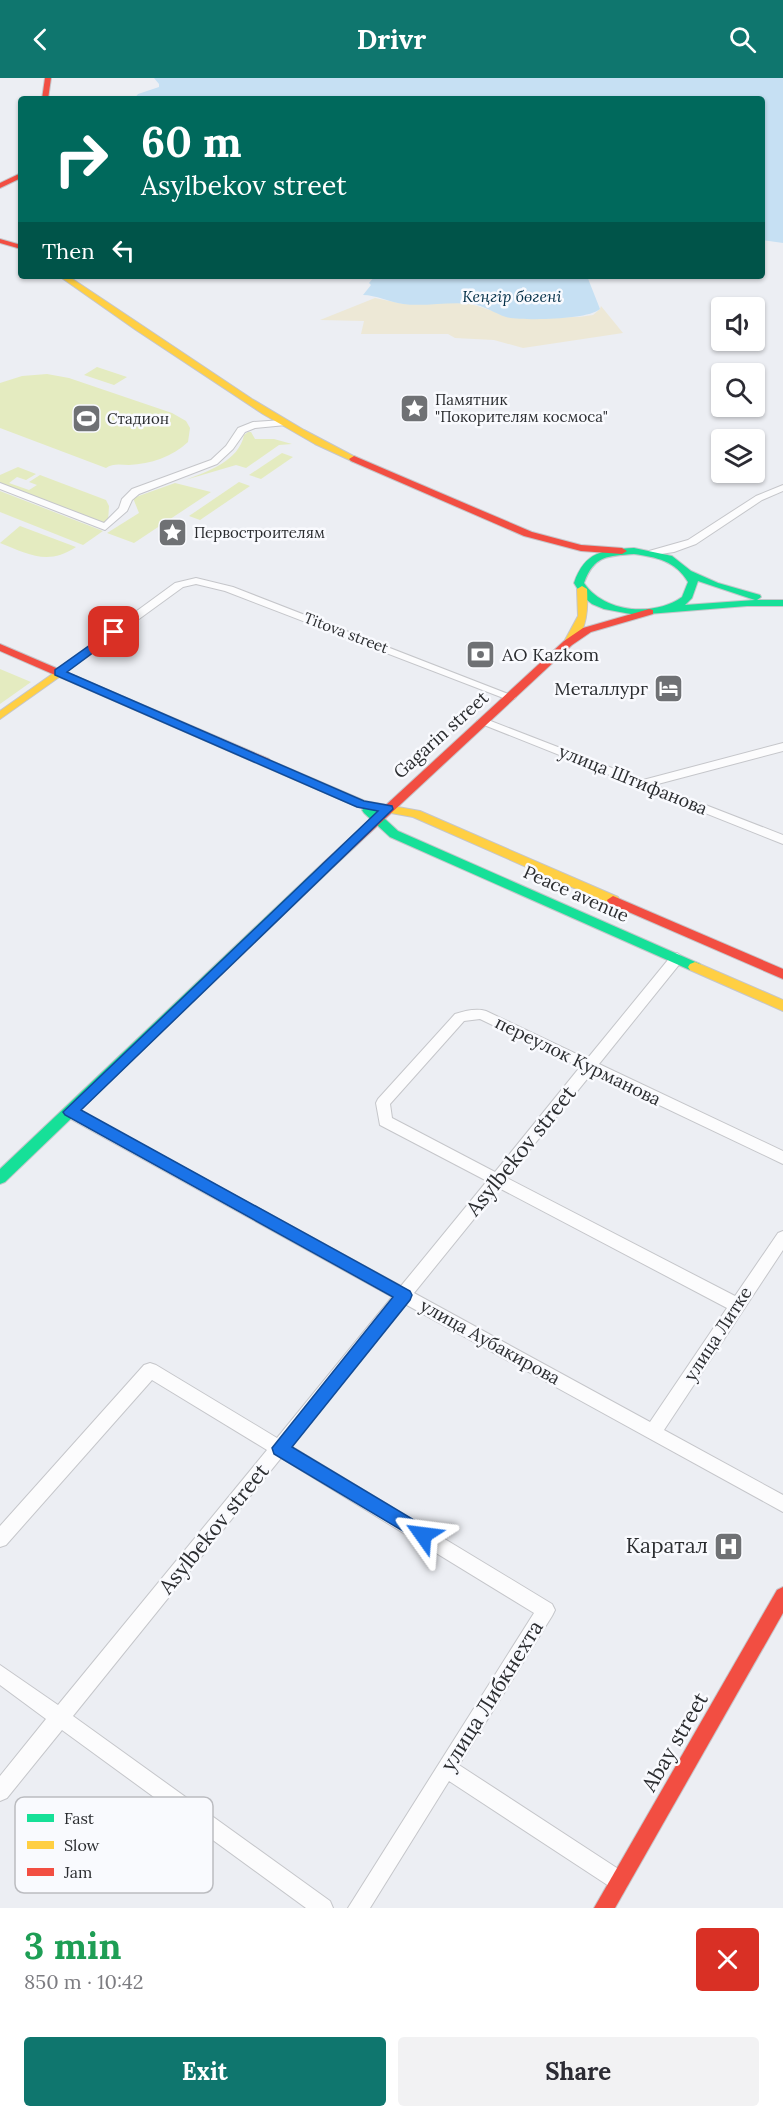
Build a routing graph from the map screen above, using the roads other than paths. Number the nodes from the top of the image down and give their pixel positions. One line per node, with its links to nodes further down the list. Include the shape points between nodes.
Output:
1 (48, 78): 2 (street)
2 (45, 96)
3 (18, 177): 4 (street)
4 (0, 186)
5 (67, 279): 6 (street)
6 (284, 423): 7 (street, via 253,424 241,430 214,462 133,491 124,501 124,509 105,527); 9 (street, via 357,462)
7 (0, 486)
8 (783, 488): 10 (street, via 721,520)
9 (528, 534): 11 (street, via 573,546); 14 (street)
10 (692, 542): 12 (street); 13 (street, via 684,556)
11 (622, 551): 12 (street); 14 (street, via 592,560)
12 (647, 552): 13 (street, via 671,560)
13 (686, 571): 15 (street, via 714,585); 16 (street, via 693,582 691,593 681,603)
14 (574, 572): 17 (street, via 593,600 612,609); 18 (street, via 583,615)
15 (779, 603): 16 (street)
16 (666, 609): 17 (street)
17 (649, 612): 18 (street, via 587,630)
18 (568, 643): 21 (street, Gagarin street)
19 (0, 647): 20 (street, Peace avenue)
20 (58, 673): 21 (street, Titova street, via 179,585 204,582); 22 (street); 26 (street, Peace avenue)
21 (510, 697): 23 (street, Gagarin street)
22 (0, 716)
23 (483, 721): 25 (street, улица Штифанова); 26 (street, Gagarin street)
24 (783, 747): 25 (street)
25 (643, 784): 27 (street, улица Штифанова)
26 (382, 814): 28 (street, Peace avenue, via 394,834); 29 (street, Peace avenue, via 416,814); 32 (street, Gagarin street)
27 (783, 840)
28 (677, 958): 30 (street, Peace avenue); 31 (street, Asylbekov street)
29 (783, 974)
30 (783, 1006)
31 (589, 1067): 33 (street, переулок Курманова); 35 (street, Asylbekov street); 35 (street, переулок Курманова, via 481,1014 460,1017 383,1103 385,1121)
32 (70, 1112): 34 (street, Gagarin street); 37 (street, улица Аубакирова)
33 (783, 1158)
34 (0, 1178)
35 (498, 1179): 37 (street, Asylbekov street); 38 (street, переулок Курманова)
36 (783, 1237): 38 (street, улица Литке)
37 (404, 1295): 39 (street, улица Аубакирова); 40 (street, Asylbekov street)
38 (737, 1305): 39 (street, улица Литке)
39 (654, 1431): 41 (street, улица Аубакирова)
40 (280, 1448): 42 (street, улица Либкнехта, via 150,1370); 45 (street, Asylbekov street); 46 (street, улица Либкнехта, via 546,1610)
41 (783, 1504)
42 (0, 1539)
43 (781, 1605): 50 (street, Abay street)
44 (0, 1674): 45 (street)
45 (60, 1718): 47 (street, Asylbekov street); 48 (street)
46 (446, 1768): 50 (street); 52 (street, улица Либкнехта)
47 (0, 1791)
48 (169, 1797)
49 (213, 1829): 51 (street)
50 (619, 1881): 53 (street, Abay street)
51 (323, 1908)
52 (358, 1908)
53 (604, 1908)

